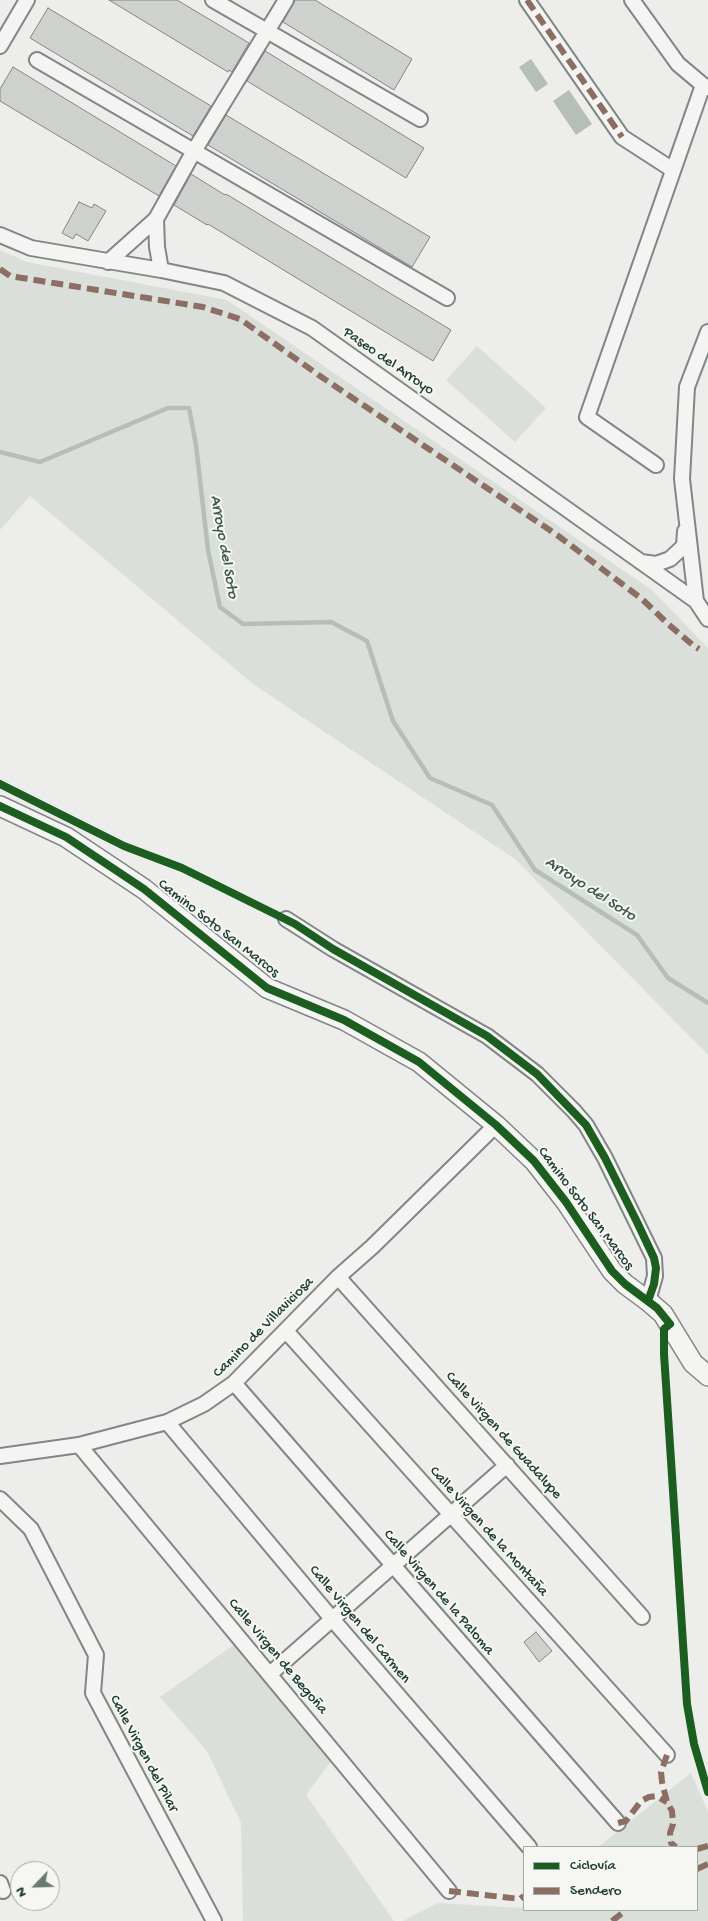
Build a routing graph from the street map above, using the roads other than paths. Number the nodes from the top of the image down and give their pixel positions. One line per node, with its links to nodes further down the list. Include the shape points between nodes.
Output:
1 (27, 0): 7 (street)
2 (212, 0): 6 (street)
3 (286, 0): 6 (street)
4 (526, 0): 12 (street, via 622,137)
5 (632, 0): 9 (street, via 678,64)
6 (267, 31): 10 (street); 11 (street)
7 (0, 46)
8 (37, 60): 11 (street)
9 (705, 87): 12 (street)
10 (420, 120)
11 (194, 151): 13 (street); 17 (street)
12 (673, 170): 19 (street, via 587,417)
13 (156, 219): 15 (street); 16 (street)
14 (0, 235): 15 (street, Paseo del Arroyo, via 31,248)
15 (108, 262): 16 (street, Paseo del Arroyo)
16 (161, 270): 21 (street, Paseo del Arroyo, via 224,283 312,328)
17 (447, 298)
18 (708, 332): 20 (street, via 688,387 682,479)
19 (656, 465)
20 (686, 517): 21 (street, via 684,546 670,559 656,564); 22 (street)
21 (640, 562): 22 (street, Paseo del Arroyo)
22 (696, 601): 23 (street, Paseo del Arroyo)
23 (708, 619)
24 (0, 806): 26 (street, Camino Soto San Marcos, via 66,837 144,889 267,988 344,1020 419,1062)
25 (286, 919): 28 (street, via 487,1036 537,1074 565,1101 594,1139 654,1258 655,1276)
26 (496, 1125): 27 (street, Camino de Villaviciosa, via 372,1247); 28 (street, Camino Soto San Marcos, via 534,1160 612,1271)
27 (338, 1276): 29 (street, Camino de Villaviciosa); 35 (street, Calle Virgen de Guadalupe)
28 (648, 1301): 30 (street, Camino Soto San Marcos, via 666,1319 693,1363)
29 (286, 1331): 31 (street, Camino de Villaviciosa); 37 (street, Calle Virgen de la Montaña)
30 (708, 1376)
31 (234, 1383): 32 (street, Camino de Villaviciosa, via 204,1404); 38 (street, Calle Virgen de la Paloma)
32 (166, 1422): 33 (street, Camino de Villaviciosa); 40 (street, Calle Virgen del Carmen)
33 (79, 1446): 34 (street, Camino de Villaviciosa); 41 (street, Calle Virgen de Begoña)
34 (0, 1456)
35 (506, 1465): 37 (street); 39 (street, Calle Virgen de Guadalupe)
36 (0, 1498): 46 (street, Calle Virgen del Pilar, via 31,1529 96,1655 93,1693)
37 (451, 1515): 38 (street); 42 (street, Calle Virgen de la Montaña)
38 (393, 1565): 40 (street); 43 (street, Calle Virgen de la Paloma)
39 (642, 1617)
40 (333, 1620): 41 (street); 44 (street, Calle Virgen del Carmen)
41 (270, 1674): 45 (street, Calle Virgen de Begoña)
42 (667, 1755)
43 (618, 1823)
44 (528, 1846)
45 (449, 1891)
46 (214, 1921)

